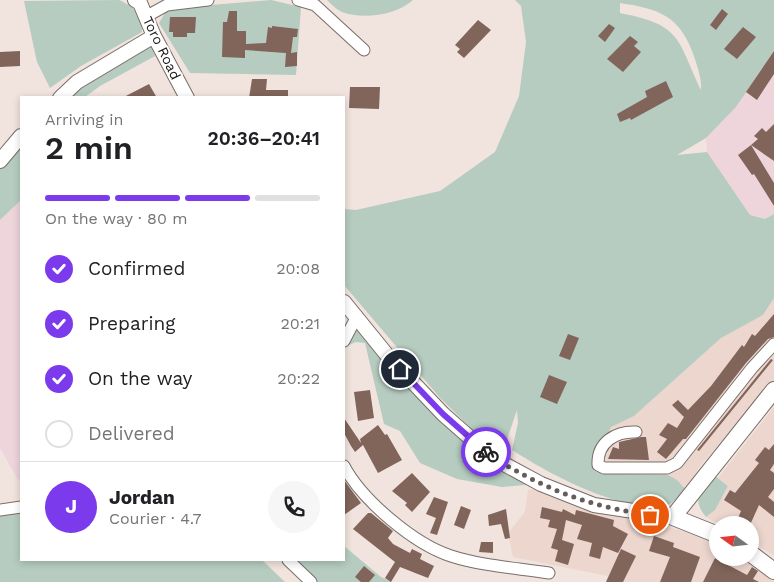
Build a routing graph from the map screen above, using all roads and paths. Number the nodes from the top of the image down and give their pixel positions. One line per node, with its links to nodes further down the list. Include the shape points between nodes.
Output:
1 (135, 0): 5 (main road, Toro Road)
2 (153, 0): 5 (street)
3 (208, 0): 5 (street, via 167,4)
4 (298, 0): 7 (street, via 315,5)
5 (147, 16): 6 (main road, Toro Road)
6 (154, 36): 8 (main road, via 77,82); 9 (main road, Toro Road)
7 (364, 50)
8 (62, 96)
9 (187, 96)
10 (20, 137): 11 (main road)
11 (0, 162)
12 (345, 303): 13 (main road)
13 (357, 316): 14 (street); 21 (main road, via 387,355 443,414 493,458 541,484 594,505)
14 (345, 338)
15 (774, 344): 17 (street, via 677,462 667,468 604,468 598,465 599,452 610,437 622,431)
16 (774, 390): 21 (highway)
17 (636, 432)
18 (345, 467): 26 (street, via 387,516 446,554)
19 (20, 507): 20 (street)
20 (0, 510)
21 (673, 517): 22 (highway)
22 (709, 532)
23 (759, 560): 25 (highway)
24 (289, 561): 27 (street)
25 (774, 572)
26 (549, 573)
27 (312, 582)

